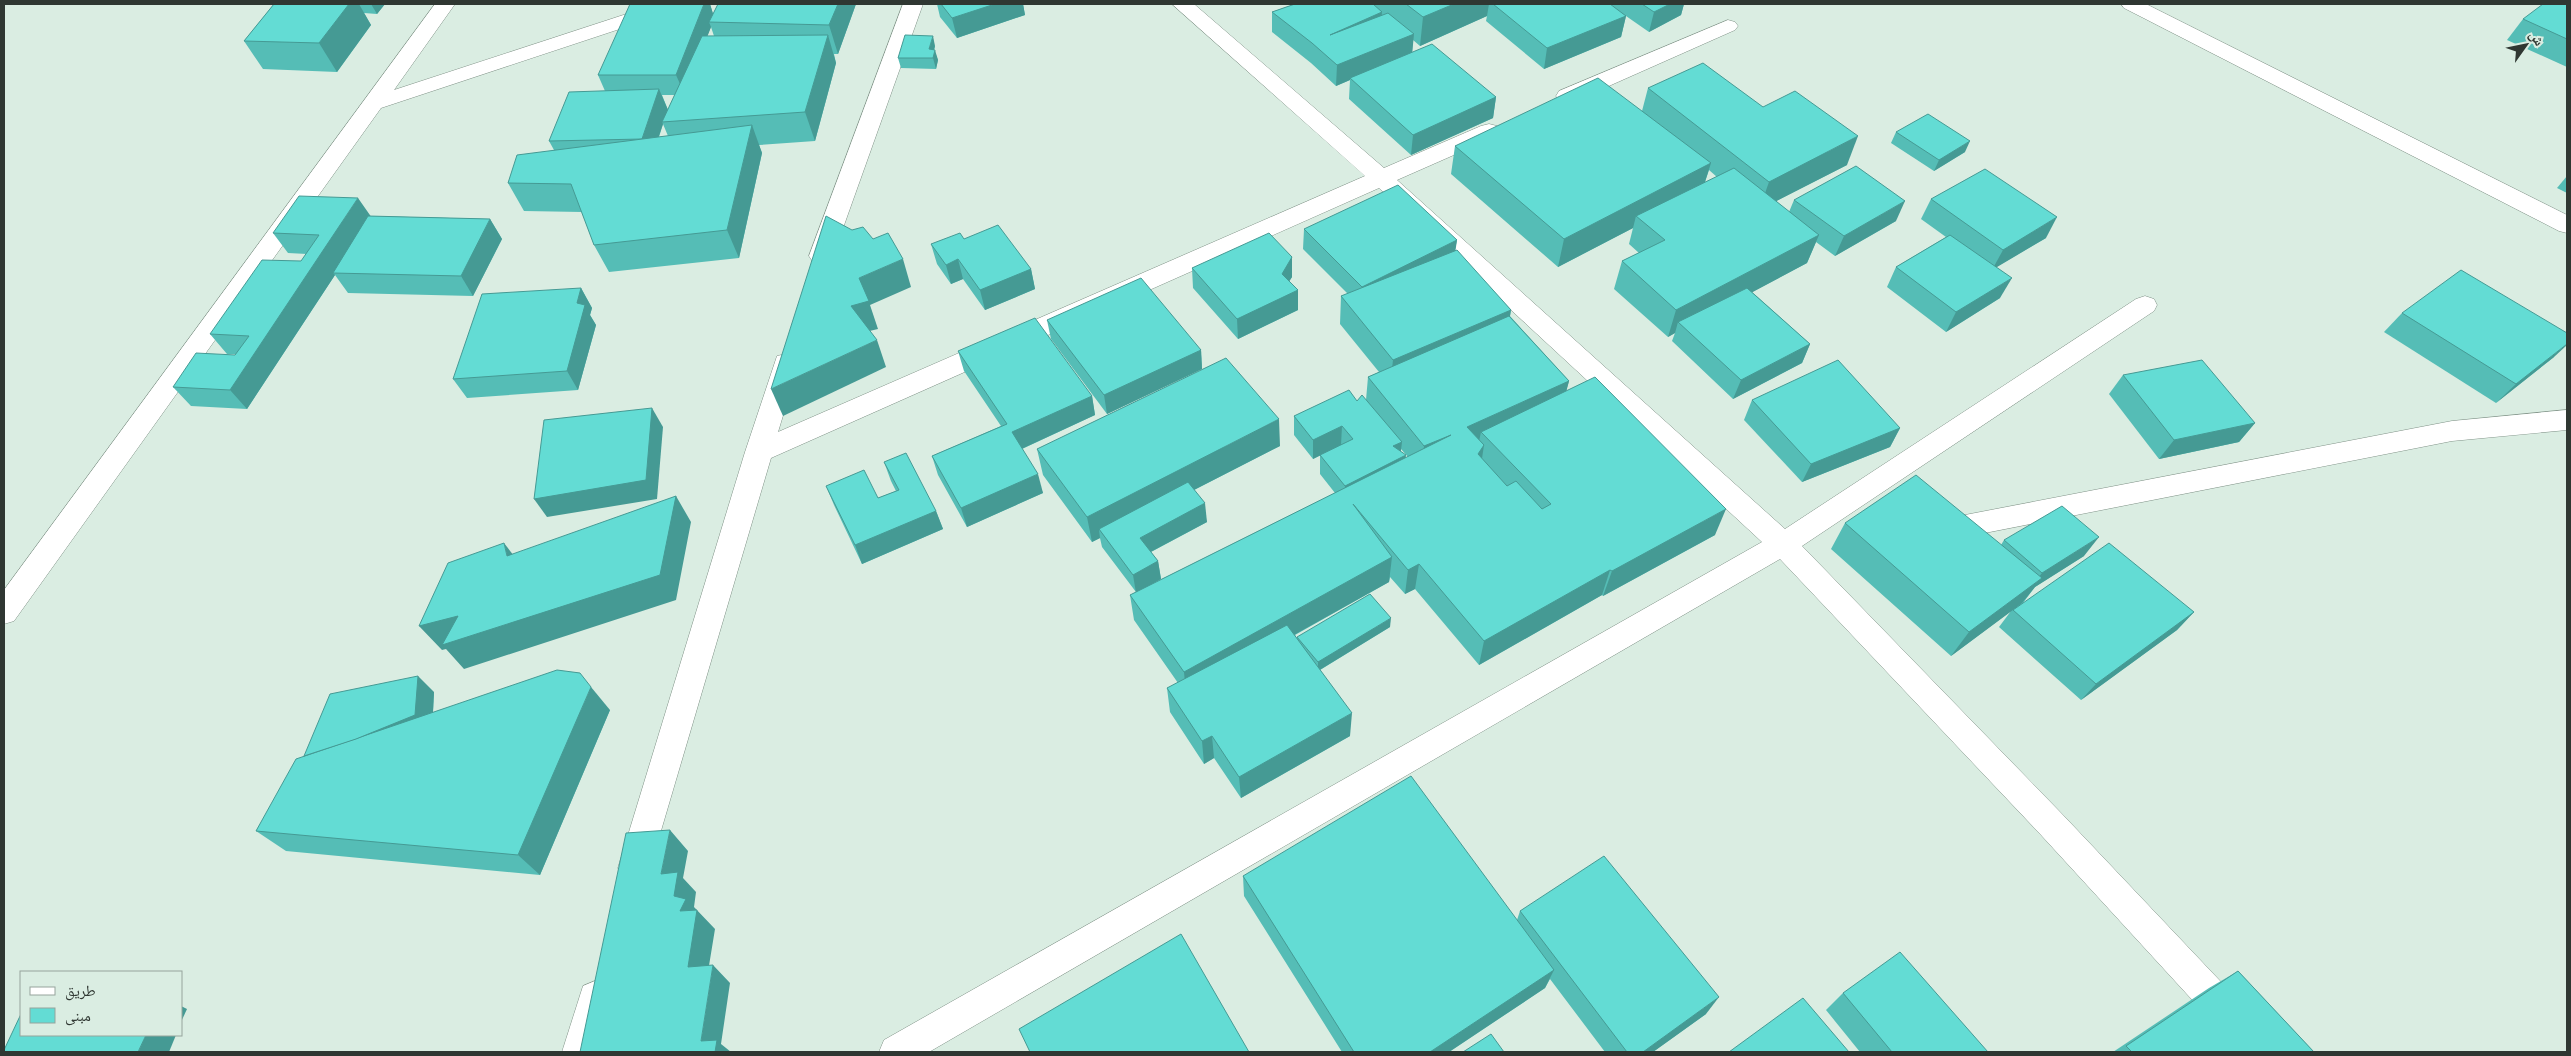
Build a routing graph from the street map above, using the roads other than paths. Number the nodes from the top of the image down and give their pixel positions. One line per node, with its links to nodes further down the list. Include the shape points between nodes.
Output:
1 (445, 4): 7 (street)
2 (676, 4): 7 (street)
3 (913, 4): 12 (street, via 830,224)
4 (1182, 4): 10 (street)
5 (2131, 4): 11 (street)
6 (1728, 26): 8 (street)
7 (375, 103): 21 (street)
8 (1546, 106)
9 (1509, 122): 10 (street)
10 (1381, 178): 16 (street); 20 (street)
11 (2567, 226)
12 (812, 281)
13 (2145, 305): 17 (street)
14 (794, 338): 16 (street)
15 (2567, 420): 19 (street, via 2452,431)
16 (758, 452): 22 (street)
17 (1841, 506): 18 (street); 20 (street)
18 (1868, 517)
19 (1913, 536)
20 (1783, 544): 25 (street); 26 (street)
21 (4, 612)
22 (627, 890)
23 (602, 976): 24 (street)
24 (579, 1052)
25 (896, 1052)
26 (2264, 1052)

